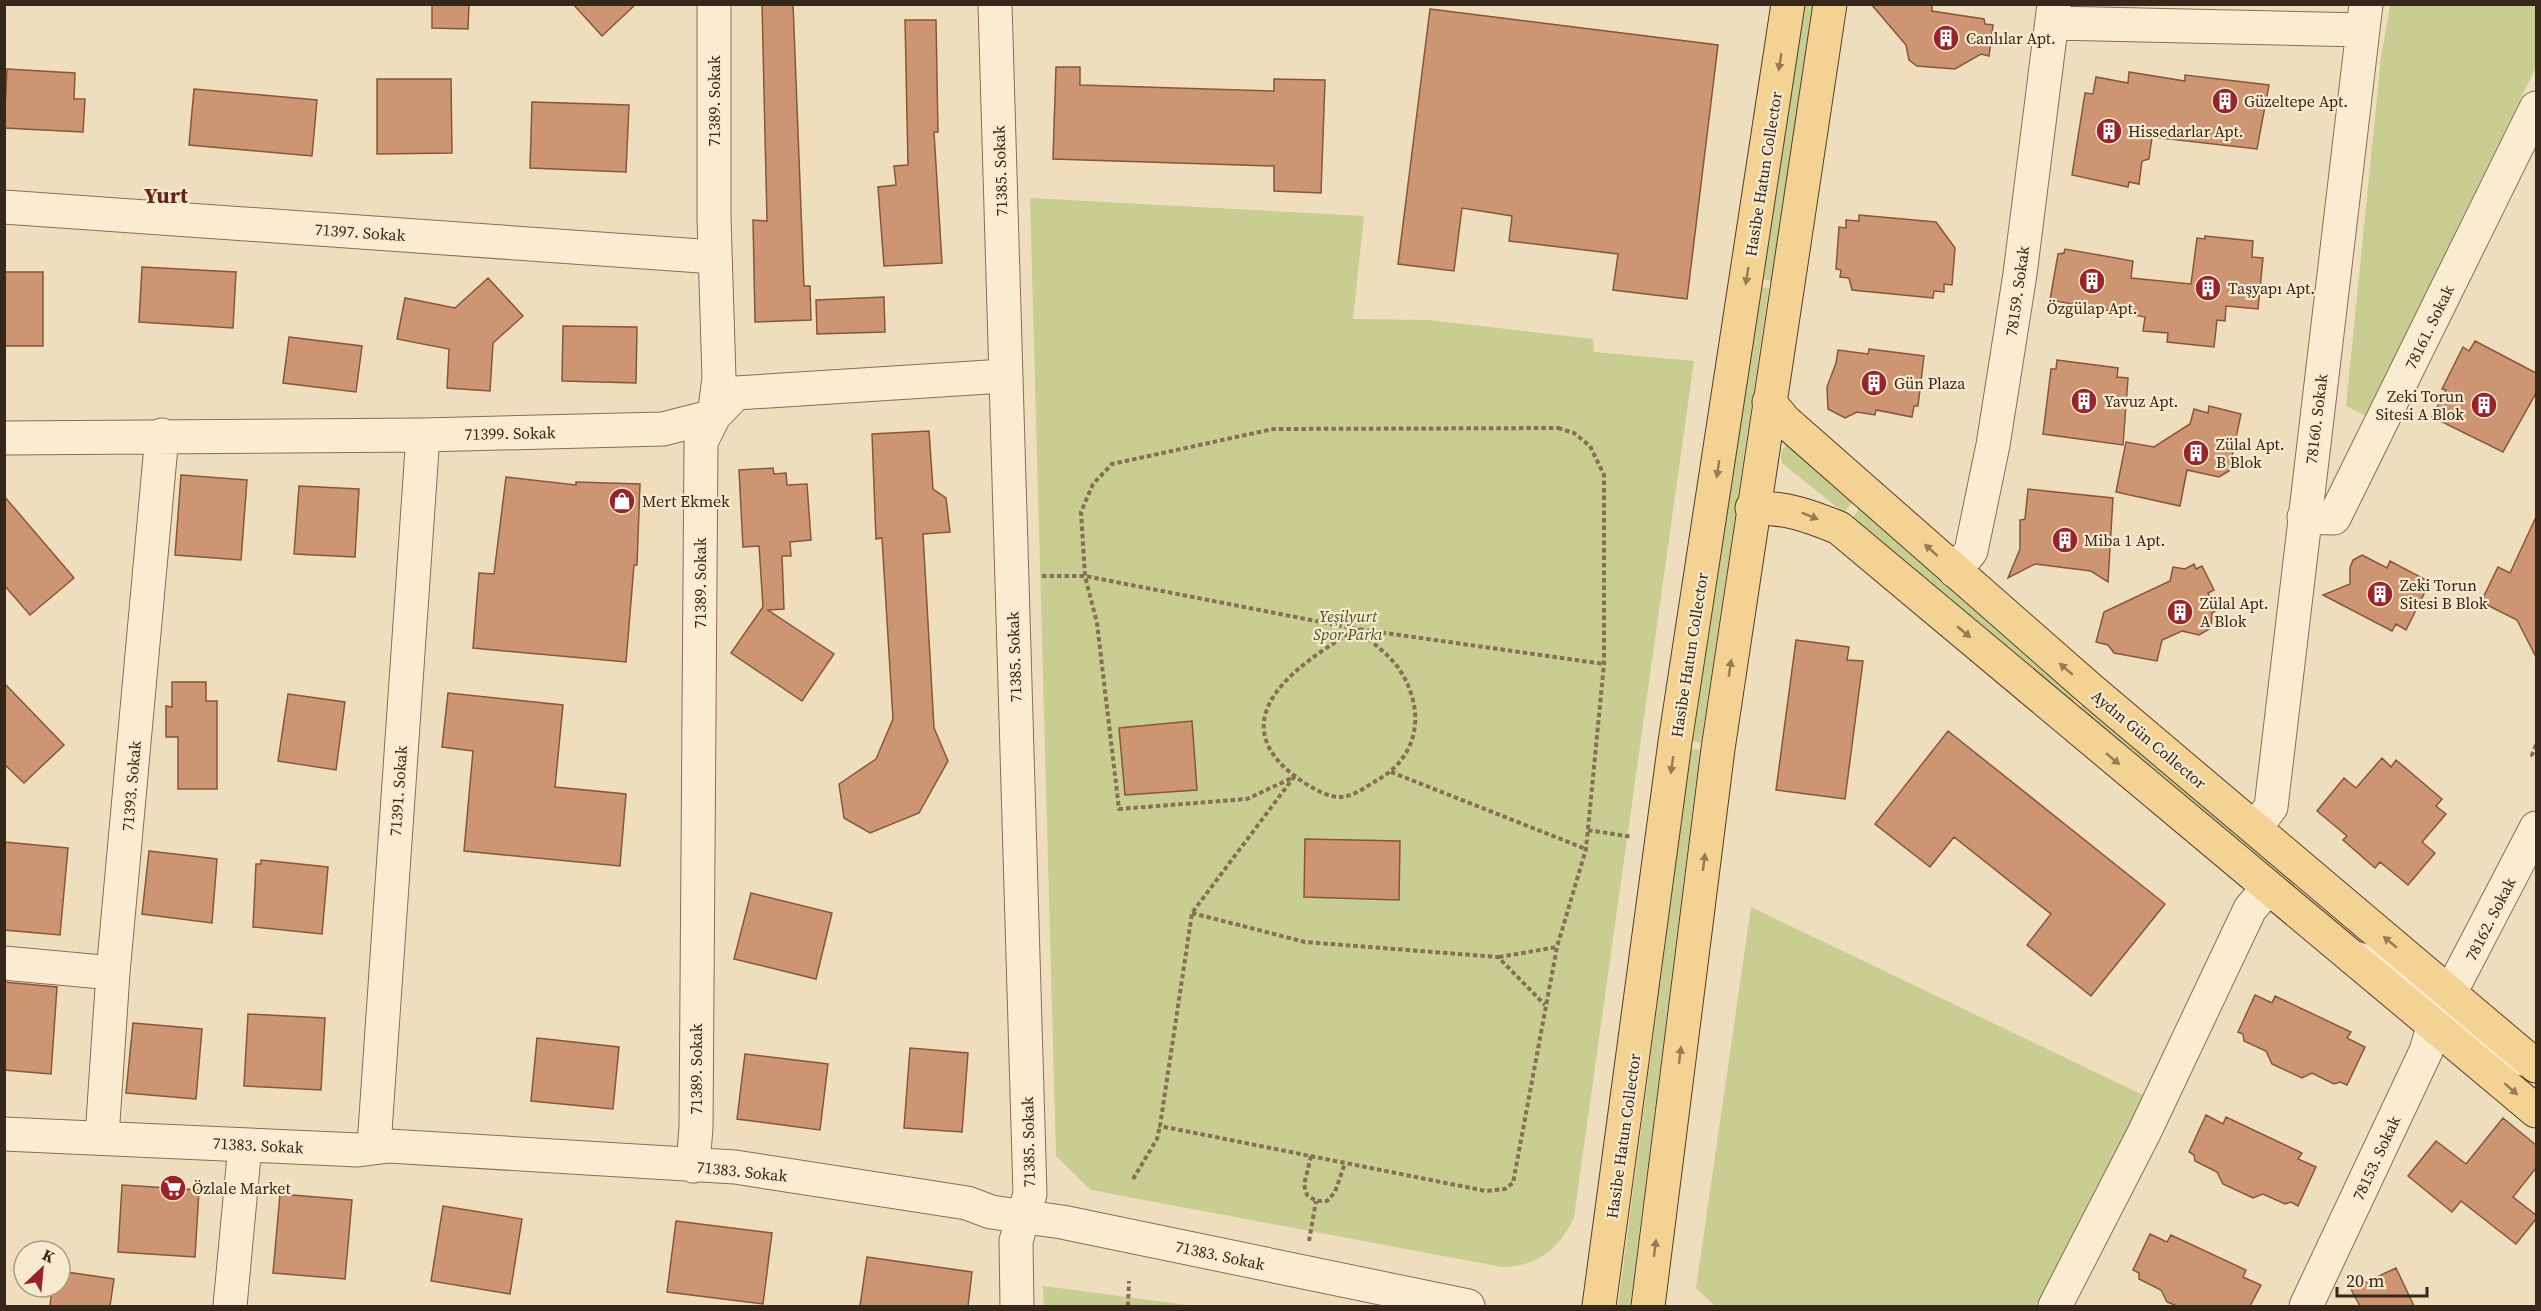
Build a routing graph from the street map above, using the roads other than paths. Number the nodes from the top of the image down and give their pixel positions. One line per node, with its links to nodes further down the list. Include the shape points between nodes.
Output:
1 (714, 4): 9 (street, 71389. Sokak)
2 (995, 4): 10 (street, 71385. Sokak)
3 (1788, 4): 37 (main road, Hasibe Hatun Collector, one-way to 37, via 1676,742)
4 (1830, 4): 11 (main road)
5 (2053, 14): 6 (street); 18 (street, 78159. Sokak, via 2020,274 1993,445 1971,551)
6 (2364, 17): 17 (street, 78160. Sokak)
7 (2536, 108): 17 (street, 78161. Sokak, via 2334,518)
8 (4, 207): 9 (street, 71397. Sokak)
9 (715, 257): 12 (street, 71389. Sokak, via 719,378)
10 (1004, 376): 12 (street, via 736,393); 32 (street, 71385. Sokak, via 1030,1194)
11 (1769, 402): 16 (main road); 18 (main road, Aydın Gün Collector, one-way to 11, via 1785,421)
12 (714, 416): 14 (street, 71399. Sokak, via 663,429); 31 (street, 71389. Sokak, via 701,442)
13 (162, 435): 14 (street, 71399. Sokak); 15 (street, 71399. Sokak); 23 (street, 71393. Sokak)
14 (423, 435): 30 (street, 71391. Sokak)
15 (4, 438)
16 (1752, 508): 21 (main road, Aydın Gün Collector, one-way to 21, via 1801,512 1839,528); 33 (main road, one-way to 16, via 1718,749)
17 (2304, 518): 19 (street, 78160. Sokak, via 2271,807)
18 (1955, 571): 19 (main road, Aydın Gün Collector, one-way to 18)
19 (2255, 828): 24 (main road, Aydın Gün Collector, one-way to 19)
20 (2536, 828): 24 (street, 78162. Sokak)
21 (2268, 888): 24 (main road, Aydın Gün Collector, via 2352,957); 38 (street, via 2250,909 2144,1133)
22 (4, 963): 23 (street)
23 (113, 973): 28 (street, 71393. Sokak)
24 (2442, 1008): 25 (main road, Aydın Gün Collector); 26 (main road, Aydın Gün Collector, one-way to 26); 39 (street, 78153. Sokak, via 2426,1051)
25 (2533, 1063)
26 (2536, 1111)
27 (4, 1134): 28 (street, 71383. Sokak)
28 (102, 1137): 29 (street, 71383. Sokak)
29 (245, 1145): 30 (street, 71383. Sokak, via 358,1150); 34 (street)
30 (374, 1146): 31 (street, 71383. Sokak)
31 (693, 1166): 32 (street, 71383. Sokak, via 735,1167 967,1203)
32 (1023, 1218): 35 (street, 71385. Sokak, via 1016,1241); 36 (street, 71383. Sokak, via 1062,1222)
33 (1651, 1304)
34 (230, 1306)
35 (1017, 1306)
36 (1468, 1306)
37 (1599, 1306)
38 (2055, 1306)
39 (2306, 1306)

